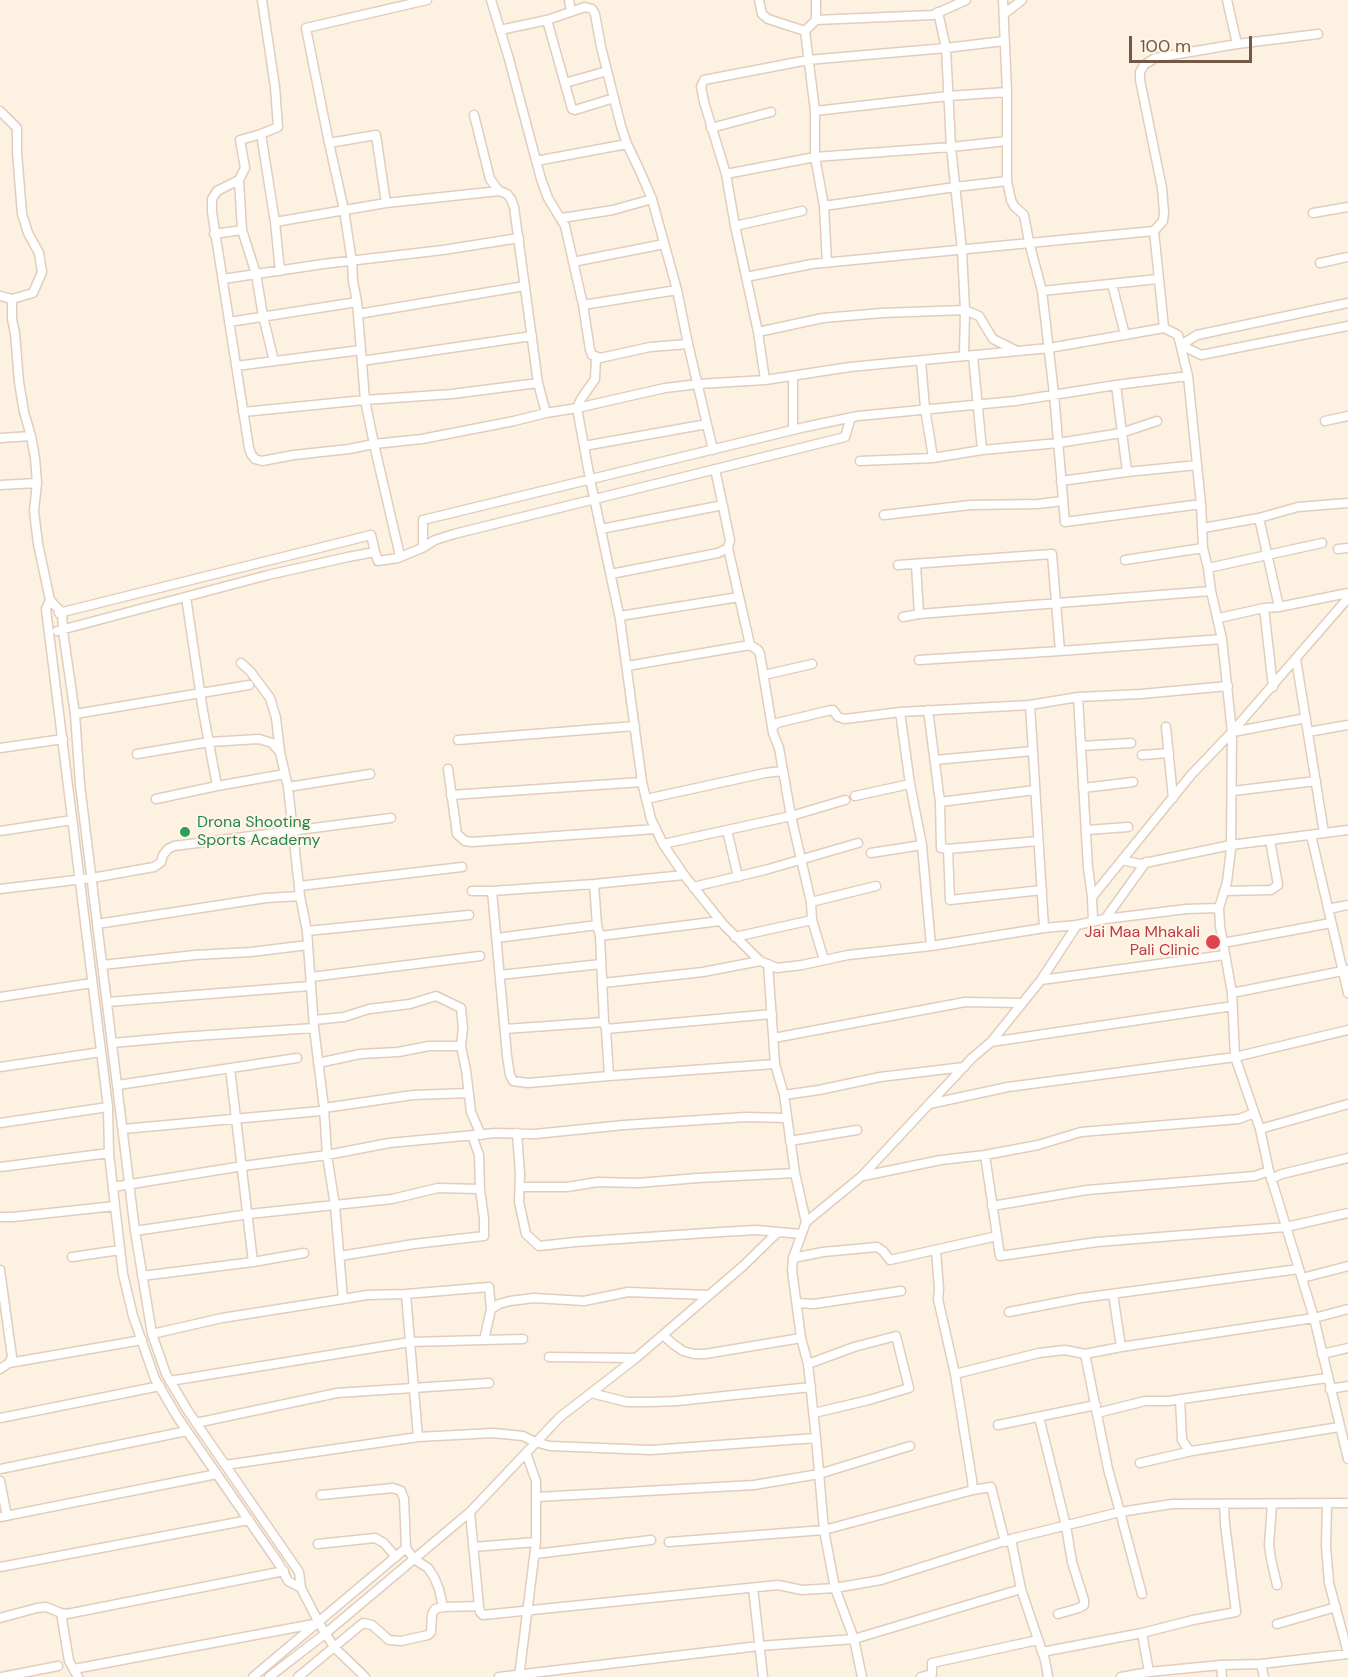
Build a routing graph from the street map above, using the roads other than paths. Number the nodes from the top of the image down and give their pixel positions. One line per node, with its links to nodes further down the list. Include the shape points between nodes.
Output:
1 (262, 0): 33 (street, via 278,127)
2 (427, 0): 35 (street, via 306,28)
3 (491, 0): 16 (street)
4 (569, 0): 11 (street)
5 (759, 0): 17 (street, via 762,14 768,19)
6 (816, 0): 15 (street)
7 (966, 0): 12 (street)
8 (1003, 0): 13 (street)
9 (1022, 0): 13 (street)
10 (1227, 0): 20 (street)
11 (571, 11): 14 (street); 23 (street, via 592,9)
12 (938, 12): 15 (street); 21 (street)
13 (1005, 14): 19 (street)
14 (547, 20): 16 (street); 24 (street)
15 (816, 20): 17 (street)
16 (500, 30): 39 (street)
17 (805, 31): 22 (street)
18 (1318, 34): 20 (street)
19 (1004, 42): 21 (street); 25 (street)
20 (1237, 44): 56 (street, via 1155,58 1140,72 1162,188 1163,221)
21 (945, 48): 22 (street); 26 (street)
22 (808, 60): 29 (street); 32 (street, via 704,80 701,87)
23 (607, 71): 24 (street); 27 (street)
24 (565, 84): 27 (street, via 575,110)
25 (1007, 92): 26 (street); 34 (street)
26 (948, 96): 29 (street); 37 (street)
27 (614, 98): 36 (street)
28 (0, 111): 77 (street, via 17,128 22,214 39,253 42,272 33,293)
29 (815, 111): 38 (street)
30 (771, 112): 32 (street)
31 (474, 116): 44 (street, via 490,179)
32 (711, 128): 40 (street)
33 (261, 134): 41 (street, via 240,140 245,168); 53 (street)
34 (1007, 141): 37 (street); 42 (street)
35 (329, 143): 46 (street, via 376,135); 49 (street)
36 (627, 144): 39 (street); 45 (street)
37 (951, 147): 38 (street); 43 (street)
38 (815, 157): 40 (street); 47 (street)
39 (536, 160): 52 (street, via 548,198)
40 (726, 174): 54 (street)
41 (239, 180): 55 (street); 57 (street, via 216,191 212,199)
42 (1007, 181): 43 (street); 59 (street, via 1011,200 1024,215)
43 (955, 187): 47 (street); 61 (street)
44 (499, 191): 46 (street); 58 (street, via 511,199)
45 (652, 199): 52 (street); 60 (street)
46 (386, 203): 49 (street)
47 (824, 206): 65 (street)
48 (1348, 207): 51 (street)
49 (344, 210): 53 (street); 63 (street)
50 (802, 212): 54 (street)
51 (1312, 213)
52 (562, 218): 64 (street)
53 (274, 222): 67 (street)
54 (735, 226): 69 (street)
55 (242, 230): 57 (street); 68 (street)
56 (1154, 231): 59 (street); 71 (street)
57 (214, 234): 70 (street)
58 (519, 238): 63 (street); 73 (street)
59 (1029, 242): 61 (street); 75 (street)
60 (664, 244): 64 (street); 74 (street)
61 (962, 250): 65 (street); 81 (street)
62 (1348, 257): 66 (street)
63 (352, 262): 67 (street); 78 (street)
64 (573, 262): 80 (street)
65 (827, 263): 69 (street)
66 (1320, 263)
67 (280, 271): 68 (street)
68 (256, 274): 70 (street); 83 (street)
69 (746, 277): 87 (street)
70 (223, 279): 84 (street)
71 (1158, 279): 72 (street); 86 (street)
72 (1112, 284): 75 (street); 88 (street)
73 (525, 286): 82 (street); 89 (street)
74 (677, 290): 80 (street); 90 (street)
75 (1042, 291): 92 (street)
76 (0, 296): 77 (street)
77 (12, 299): 121 (street, via 19,382)
78 (357, 302): 82 (street); 83 (street)
79 (1348, 303): 91 (street, via 1197,335)
80 (583, 305): 96 (street, via 590,350)
81 (965, 310): 87 (street, via 823,318); 94 (street, via 979,315 993,339); 95 (street)
82 (358, 314): 93 (street)
83 (263, 316): 84 (street); 97 (street)
84 (229, 322): 100 (street)
85 (1348, 326): 91 (street, via 1201,355)
86 (1164, 328): 88 (street); 91 (street, via 1178,335)
87 (758, 332): 103 (street)
88 (1125, 335): 92 (street)
89 (532, 336): 98 (street); 104 (street)
90 (688, 344): 96 (street); 105 (street)
91 (1181, 345): 102 (street)
92 (1049, 348): 94 (street); 107 (street)
93 (361, 350): 97 (street); 98 (street)
94 (1018, 351): 95 (street)
95 (968, 356): 99 (street); 109 (street)
96 (596, 358): 110 (street, via 595,379)
97 (274, 361): 100 (street)
98 (362, 361): 108 (street)
99 (921, 361): 101 (street); 111 (street)
100 (236, 366): 112 (street)
101 (793, 376): 103 (street); 119 (street)
102 (1188, 376): 106 (street); 130 (street)
103 (765, 381): 105 (street)
104 (538, 383): 108 (street); 113 (street)
105 (698, 384): 110 (street); 118 (street)
106 (1116, 385): 107 (street); 120 (street)
107 (1054, 394): 109 (street); 123 (street)
108 (365, 400): 112 (street); 124 (street)
109 (977, 405): 111 (street); 127 (street)
110 (577, 408): 113 (street); 125 (street)
111 (925, 408): 115 (street); 128 (street)
112 (243, 412): 124 (street, via 251,454 262,461)
113 (546, 413): 124 (street, via 422,439)
114 (1348, 416): 117 (street)
115 (851, 417): 119 (street); 131 (street, via 845,437)
116 (1157, 421): 120 (street)
117 (1325, 422)
118 (707, 424): 125 (street); 126 (street)
119 (793, 430): 126 (street)
120 (1121, 433): 123 (street); 132 (street)
121 (31, 436): 122 (street); 135 (street)
122 (0, 438)
123 (1058, 443): 127 (street); 134 (street)
124 (374, 444): 154 (street)
125 (584, 446): 133 (street)
126 (713, 450): 133 (street)
127 (982, 450): 128 (street)
128 (933, 458): 129 (street)
129 (860, 461)
130 (1197, 465): 132 (street); 140 (street)
131 (715, 469): 137 (street); 141 (street)
132 (1127, 472): 134 (street)
133 (590, 479): 137 (street); 147 (street, via 423,520)
134 (1061, 481): 138 (street)
135 (37, 483): 136 (street); 165 (street, via 35,522)
136 (0, 486)
137 (594, 499): 145 (street); 147 (street, via 454,534)
138 (1063, 501): 140 (street, via 1065,522); 142 (street, via 970,505)
139 (1348, 503): 143 (street, via 1298,507)
140 (1201, 504): 144 (street)
141 (723, 506): 145 (street); 148 (street)
142 (884, 515)
143 (1259, 518): 144 (street); 153 (street)
144 (1203, 528): 149 (street)
145 (601, 529): 159 (street)
146 (1322, 543): 153 (street)
147 (423, 547): 154 (street)
148 (728, 548): 159 (street); 163 (street)
149 (1203, 548): 155 (street); 158 (street)
150 (1348, 548): 151 (street)
151 (1338, 549)
152 (375, 552): 154 (street, via 378,561); 162 (street); 169 (street, via 371,536)
153 (1268, 555): 158 (street); 168 (street)
154 (400, 556)
155 (1125, 560)
156 (898, 565): 157 (street)
157 (916, 565): 166 (street, via 1052,554); 171 (street)
158 (1208, 568): 160 (street)
159 (611, 574): 172 (street)
160 (1211, 591): 166 (street); 174 (street)
161 (1348, 593): 168 (street)
162 (186, 597): 175 (street); 189 (street)
163 (739, 597): 172 (street); 178 (street)
164 (1348, 598): 180 (street)
165 (50, 600): 169 (street); 170 (street)
166 (1056, 604): 171 (street); 179 (street)
167 (1264, 608): 168 (street); 174 (street); 188 (street)
168 (1279, 608)
169 (62, 613): 170 (street); 175 (street)
170 (47, 614): 176 (street)
171 (919, 614): 173 (street)
172 (620, 616): 184 (street)
173 (903, 617)
174 (1219, 618): 177 (street)
175 (63, 631): 176 (street); 194 (street)
176 (49, 632): 202 (street)
177 (1222, 639): 179 (street); 187 (street)
178 (750, 645): 184 (street); 185 (street, via 760,654)
179 (1060, 651): 181 (street)
180 (1296, 659): 188 (street); 195 (street)
181 (919, 660)
182 (241, 663): 209 (street, via 270,698)
183 (812, 664): 185 (street)
184 (627, 666): 197 (street)
185 (764, 675): 199 (street)
186 (249, 685): 189 (street)
187 (1228, 686): 190 (street); 200 (street)
188 (1273, 687): 200 (street)
189 (201, 693): 194 (street); 204 (street)
190 (1078, 697): 191 (street); 206 (street)
191 (1030, 705): 192 (street); 208 (street)
192 (928, 710): 193 (street); 213 (street)
193 (900, 712): 199 (street, via 845,719 832,710); 221 (street)
194 (75, 714): 260 (street)
195 (1306, 718): 200 (street); 201 (street)
196 (1348, 725): 201 (street)
197 (635, 726): 203 (street); 219 (street)
198 (1166, 726): 210 (street)
199 (773, 727): 215 (street)
200 (1232, 732): 226 (street); 229 (street)
201 (1308, 732): 218 (street)
202 (63, 739): 207 (street); 236 (street)
203 (458, 740)
204 (209, 742): 209 (street, via 260,739 272,743); 211 (street); 222 (street)
205 (1131, 743): 206 (street)
206 (1081, 746): 224 (street)
207 (0, 748)
208 (1033, 751): 213 (street); 225 (street)
209 (280, 752): 216 (street)
210 (1169, 753): 212 (street); 229 (street)
211 (137, 754)
212 (1142, 755)
213 (935, 760): 233 (street)
214 (448, 769): 227 (street)
215 (783, 771): 231 (street); 234 (street)
216 (285, 774): 222 (street); 223 (street)
217 (370, 774): 223 (street)
218 (1316, 781): 226 (street); 244 (street)
219 (642, 782): 227 (street); 231 (street)
220 (1133, 782): 224 (street)
221 (910, 784): 228 (street); 250 (street)
222 (217, 786): 230 (street)
223 (288, 787): 243 (street)
224 (1083, 788): 240 (street)
225 (1035, 790): 233 (street); 247 (street)
226 (1233, 791): 251 (street)
227 (451, 795): 238 (street, via 458,834 465,841)
228 (855, 796)
229 (1173, 798): 255 (street)
230 (156, 799)
231 (646, 799): 238 (street)
232 (845, 800): 234 (street)
233 (940, 802): 252 (street, via 941,848)
234 (791, 816): 239 (street); 254 (street)
235 (391, 818): 243 (street)
236 (72, 820): 242 (street); 261 (street)
237 (1128, 827): 240 (street)
238 (656, 829): 249 (street)
239 (727, 830): 249 (street); 259 (street)
240 (1087, 830): 272 (street)
241 (1348, 830): 244 (street)
242 (0, 831)
243 (293, 831): 260 (street, via 174,846 158,866); 263 (street)
244 (1324, 833): 245 (street)
245 (1311, 835): 246 (street); 276 (street)
246 (1270, 840): 251 (street); 270 (street, via 1278,885 1271,890)
247 (1038, 841): 252 (street); 267 (street)
248 (858, 843): 254 (street)
249 (663, 844): 258 (street)
250 (922, 845): 253 (street); 293 (street)
251 (1231, 845): 256 (street); 270 (street)
252 (948, 849): 267 (street, via 950,900)
253 (871, 853)
254 (800, 859): 259 (street); 273 (street)
255 (1122, 860): 256 (street); 272 (street)
256 (1146, 862): 278 (street)
257 (462, 867): 263 (street)
258 (684, 875): 262 (street); 265 (street)
259 (738, 877): 265 (street)
260 (92, 878): 261 (street); 283 (street)
261 (80, 880): 266 (street); 305 (street)
262 (594, 884): 269 (street); 284 (street)
263 (299, 886): 271 (street)
264 (876, 886): 273 (street)
265 (693, 887): 280 (street)
266 (0, 889)
267 (1042, 890): 286 (street)
268 (472, 891): 269 (street)
269 (492, 891): 290 (street)
270 (1224, 891): 275 (street)
271 (300, 896): 283 (street); 287 (street)
272 (1092, 897): 281 (street)
273 (811, 902): 279 (street)
274 (1348, 905): 276 (street)
275 (1219, 908): 278 (street); 291 (street)
276 (1328, 909): 282 (street)
277 (469, 915): 287 (street)
278 (1105, 919): 281 (street)
279 (812, 920): 289 (street); 296 (street)
280 (720, 921): 288 (street); 289 (street)
281 (1093, 921): 285 (street)
282 (1331, 923): 291 (street); 300 (street)
283 (97, 924): 299 (street)
284 (597, 926): 288 (street); 290 (street)
285 (1077, 926): 286 (street); 302 (street)
286 (1044, 928): 293 (street)
287 (307, 931): 292 (street)
288 (600, 936): 298 (street)
289 (735, 937): 297 (street)
290 (497, 938): 301 (street)
291 (1223, 943): 294 (street)
292 (308, 945): 299 (street); 303 (street)
293 (931, 946): 296 (street)
294 (1225, 955): 302 (street); 306 (street)
295 (480, 956): 303 (street)
296 (824, 960): 297 (street, via 777,968)
297 (764, 963): 304 (street); 312 (street)
298 (601, 964): 301 (street); 304 (street)
299 (102, 965): 309 (street)
300 (1345, 970): 306 (street); 307 (street)
301 (500, 975): 315 (street)
302 (1041, 980): 310 (street)
303 (310, 982): 309 (street); 313 (street)
304 (603, 982): 314 (street)
305 (92, 983): 308 (street); 321 (street)
306 (1232, 993): 311 (street)
307 (1348, 993)
308 (0, 997)
309 (107, 1002): 319 (street)
310 (1021, 1003): 317 (street, via 965,1002); 318 (street)
311 (1233, 1006): 318 (street); 322 (street)
312 (772, 1014): 314 (street); 317 (street)
313 (314, 1024): 319 (street); 320 (street, via 436,996 461,1008); 324 (street)
314 (605, 1025): 315 (street); 329 (street)
315 (505, 1029): 329 (street, via 513,1081)
316 (1348, 1030): 322 (street)
317 (774, 1038): 325 (street)
318 (991, 1042): 328 (street)
319 (112, 1043): 330 (street)
320 (461, 1046): 324 (street, via 360,1054); 331 (street)
321 (101, 1052): 326 (street); 335 (street)
322 (1235, 1057): 333 (street, via 1008,1087); 337 (street)
323 (297, 1058): 327 (street)
324 (318, 1062): 336 (street)
325 (775, 1064): 329 (street); 332 (street)
326 (0, 1067)
327 (230, 1068): 330 (street); 338 (street)
328 (964, 1068): 332 (street, via 880,1077); 333 (street)
329 (609, 1076)
330 (117, 1085): 341 (street)
331 (469, 1094): 336 (street, via 413,1095); 345 (street)
332 (784, 1095): 339 (street)
333 (929, 1104): 355 (street)
334 (1348, 1104): 342 (street)
335 (108, 1107): 340 (street); 347 (street)
336 (323, 1110): 338 (street); 348 (street)
337 (1254, 1113): 342 (street); 349 (street, via 1239,1119 1081,1132)
338 (235, 1118): 341 (street); 351 (street)
339 (786, 1118): 344 (street, via 746,1117); 346 (street)
340 (0, 1123)
341 (123, 1129): 356 (street)
342 (1260, 1129): 354 (street)
343 (857, 1130): 346 (street)
344 (517, 1133): 345 (street); 359 (street)
345 (476, 1135): 348 (street, via 389,1143); 358 (street)
346 (790, 1141): 353 (street)
347 (110, 1153): 352 (street); 357 (street)
348 (327, 1155): 351 (street); 361 (street)
349 (985, 1155): 355 (street); 362 (street)
350 (1348, 1158): 354 (street)
351 (243, 1166): 356 (street); 363 (street)
352 (0, 1167)
353 (795, 1173): 359 (street); 366 (street)
354 (1270, 1175): 362 (street, via 1087,1191); 367 (street)
355 (862, 1176): 366 (street)
356 (129, 1185): 357 (street); 368 (street)
357 (113, 1187): 360 (street)
358 (480, 1188): 361 (street, via 438,1188 393,1199); 375 (street, via 484,1236)
359 (520, 1188): 369 (street, via 526,1234 539,1246 721,1232)
360 (115, 1206): 365 (street); 372 (street)
361 (335, 1206): 363 (street); 375 (street)
362 (992, 1206): 371 (street)
363 (249, 1214): 368 (street); 378 (street)
364 (1348, 1214): 367 (street)
365 (0, 1217)
366 (806, 1222): 370 (street)
367 (1286, 1227): 371 (street, via 1096,1242 1000,1256); 381 (street)
368 (135, 1231): 382 (street)
369 (778, 1232): 370 (street); 386 (street)
370 (801, 1234): 377 (street)
371 (997, 1236): 373 (street)
372 (120, 1250): 376 (street); 396 (street, via 133,1316)
373 (936, 1250): 377 (street, via 890,1260 877,1247); 409 (street, via 938,1299)
374 (304, 1253): 378 (street)
375 (340, 1256): 387 (street)
376 (72, 1257)
377 (793, 1258): 388 (street)
378 (253, 1262): 382 (street)
379 (1348, 1266): 381 (street)
380 (0, 1270): 406 (street, via 12,1352)
381 (1300, 1273): 385 (street); 392 (street)
382 (142, 1276): 393 (street)
383 (901, 1291): 388 (street)
384 (406, 1294): 387 (street); 389 (street, via 489,1287); 399 (street)
385 (1113, 1294): 391 (street); 400 (street)
386 (708, 1295): 389 (street, via 628,1292 584,1301 534,1298 510,1301); 394 (street)
387 (344, 1299): 393 (street, via 222,1318)
388 (797, 1303): 395 (street)
389 (491, 1309): 397 (street)
390 (1348, 1309): 392 (street)
391 (1010, 1312)
392 (1314, 1318): 400 (street); 403 (street)
393 (152, 1334): 411 (street)
394 (663, 1335): 395 (street, via 683,1351 694,1354); 405 (street)
395 (801, 1338): 407 (street)
396 (142, 1340): 406 (street); 413 (street)
397 (484, 1340): 398 (street); 399 (street)
398 (523, 1340)
399 (410, 1342): 411 (street); 415 (street)
400 (1121, 1347): 402 (street)
401 (1348, 1348): 403 (street)
402 (1085, 1354): 409 (street, via 1065,1350 1039,1353); 420 (street)
403 (1322, 1354): 410 (street)
404 (549, 1357): 405 (street)
405 (636, 1358): 418 (street)
406 (9, 1363): 408 (street)
407 (808, 1364): 416 (street); 421 (street, via 896,1336 909,1388)
408 (0, 1369)
409 (955, 1374): 442 (street)
410 (1328, 1378): 417 (street); 419 (street)
411 (170, 1381): 424 (street)
412 (489, 1383): 415 (street)
413 (160, 1386): 423 (street); 427 (street)
414 (1348, 1386): 417 (street)
415 (414, 1388): 424 (street, via 337,1393); 428 (street)
416 (810, 1388): 418 (street, via 650,1402 627,1402); 421 (street)
417 (1330, 1389): 426 (street)
418 (591, 1393): 431 (street)
419 (1180, 1399): 420 (street); 433 (street, via 1182,1440)
420 (1097, 1409): 422 (street); 450 (street)
421 (814, 1413): 429 (street)
422 (1039, 1417): 425 (street); 453 (street)
423 (0, 1418)
424 (196, 1423): 437 (street)
425 (998, 1425)
426 (1339, 1427): 430 (street); 433 (street)
427 (187, 1431): 438 (street); 439 (street)
428 (418, 1437): 431 (street, via 493,1433 523,1436); 437 (street)
429 (816, 1438): 431 (street, via 651,1450); 440 (street)
430 (1345, 1438): 435 (street)
431 (535, 1442): 434 (street)
432 (910, 1446): 440 (street)
433 (1192, 1451): 436 (street)
434 (526, 1453): 444 (street); 449 (street)
435 (1348, 1459)
436 (1140, 1463)
437 (225, 1465): 468 (street, via 299,1572)
438 (0, 1469)
439 (217, 1474): 451 (street); 452 (street)
440 (819, 1474): 444 (street, via 754,1485); 454 (street)
441 (0, 1481): 451 (street)
442 (973, 1490): 454 (street); 456 (street, via 991,1487)
443 (321, 1495): 461 (street, via 393,1488 401,1491)
444 (537, 1497): 457 (street)
445 (1224, 1503): 447 (street); 450 (street, via 1172,1504); 483 (street, via 1236,1612)
446 (1348, 1503): 448 (street)
447 (1272, 1504): 448 (street); 467 (street, via 1269,1545)
448 (1327, 1504): 475 (street, via 1327,1564)
449 (470, 1512): 460 (street); 464 (street)
450 (1120, 1512): 453 (street); 472 (street)
451 (3, 1516)
452 (249, 1520): 465 (street); 466 (street)
453 (1066, 1526): 456 (street); 478 (street, via 1084,1605)
454 (824, 1530): 458 (street); 470 (street)
455 (651, 1540): 462 (street)
456 (1008, 1540): 470 (street, via 881,1580); 471 (street)
457 (536, 1542): 460 (street); 462 (street)
458 (669, 1542)
459 (318, 1544): 463 (street, via 375,1538)
460 (473, 1547): 473 (street)
461 (406, 1548): 463 (street); 464 (street)
462 (535, 1554): 476 (street)
463 (396, 1557): 480 (street)
464 (414, 1559): 474 (street, via 434,1577); 482 (street)
465 (0, 1567)
466 (284, 1571): 468 (street, via 288,1581); 477 (street)
467 (1277, 1585)
468 (301, 1588): 480 (street)
469 (753, 1588): 470 (street); 476 (street); 486 (street)
470 (835, 1588): 484 (street)
471 (1021, 1589): 484 (street); 485 (street)
472 (1142, 1594)
473 (479, 1606): 474 (street); 476 (street, via 483,1615)
474 (443, 1607): 487 (street, via 432,1614 428,1635 394,1642 363,1623)
475 (1336, 1607): 481 (street); 489 (street)
476 (526, 1611): 496 (street)
477 (61, 1613): 479 (street, via 46,1607); 494 (street, via 69,1661)
478 (1058, 1614)
479 (0, 1618)
480 (319, 1623): 482 (street); 494 (street); 499 (street)
481 (1277, 1624)
482 (326, 1633): 487 (street); 500 (street)
483 (1142, 1634): 488 (street); 493 (street)
484 (854, 1640): 486 (street); 505 (street)
485 (1038, 1640): 488 (street); 497 (street, via 932,1664)
486 (759, 1646): 496 (street); 504 (street)
487 (334, 1647): 501 (street); 502 (street)
488 (1042, 1652): 507 (street)
489 (1348, 1653): 490 (street)
490 (1261, 1664): 491 (street); 510 (street)
491 (1221, 1665): 495 (street); 509 (street)
492 (58, 1666): 498 (street)
493 (1149, 1672): 495 (street); 508 (street)
494 (76, 1673)
495 (1167, 1674)
496 (519, 1676): 503 (street)
497 (933, 1676): 506 (street)
498 (2, 1677)
499 (253, 1677)
500 (270, 1677)
501 (298, 1677)
502 (365, 1677)
503 (499, 1677)
504 (763, 1677)
505 (862, 1677)
506 (921, 1677)
507 (1048, 1677)
508 (1121, 1677)
509 (1222, 1677)
510 (1264, 1677)

